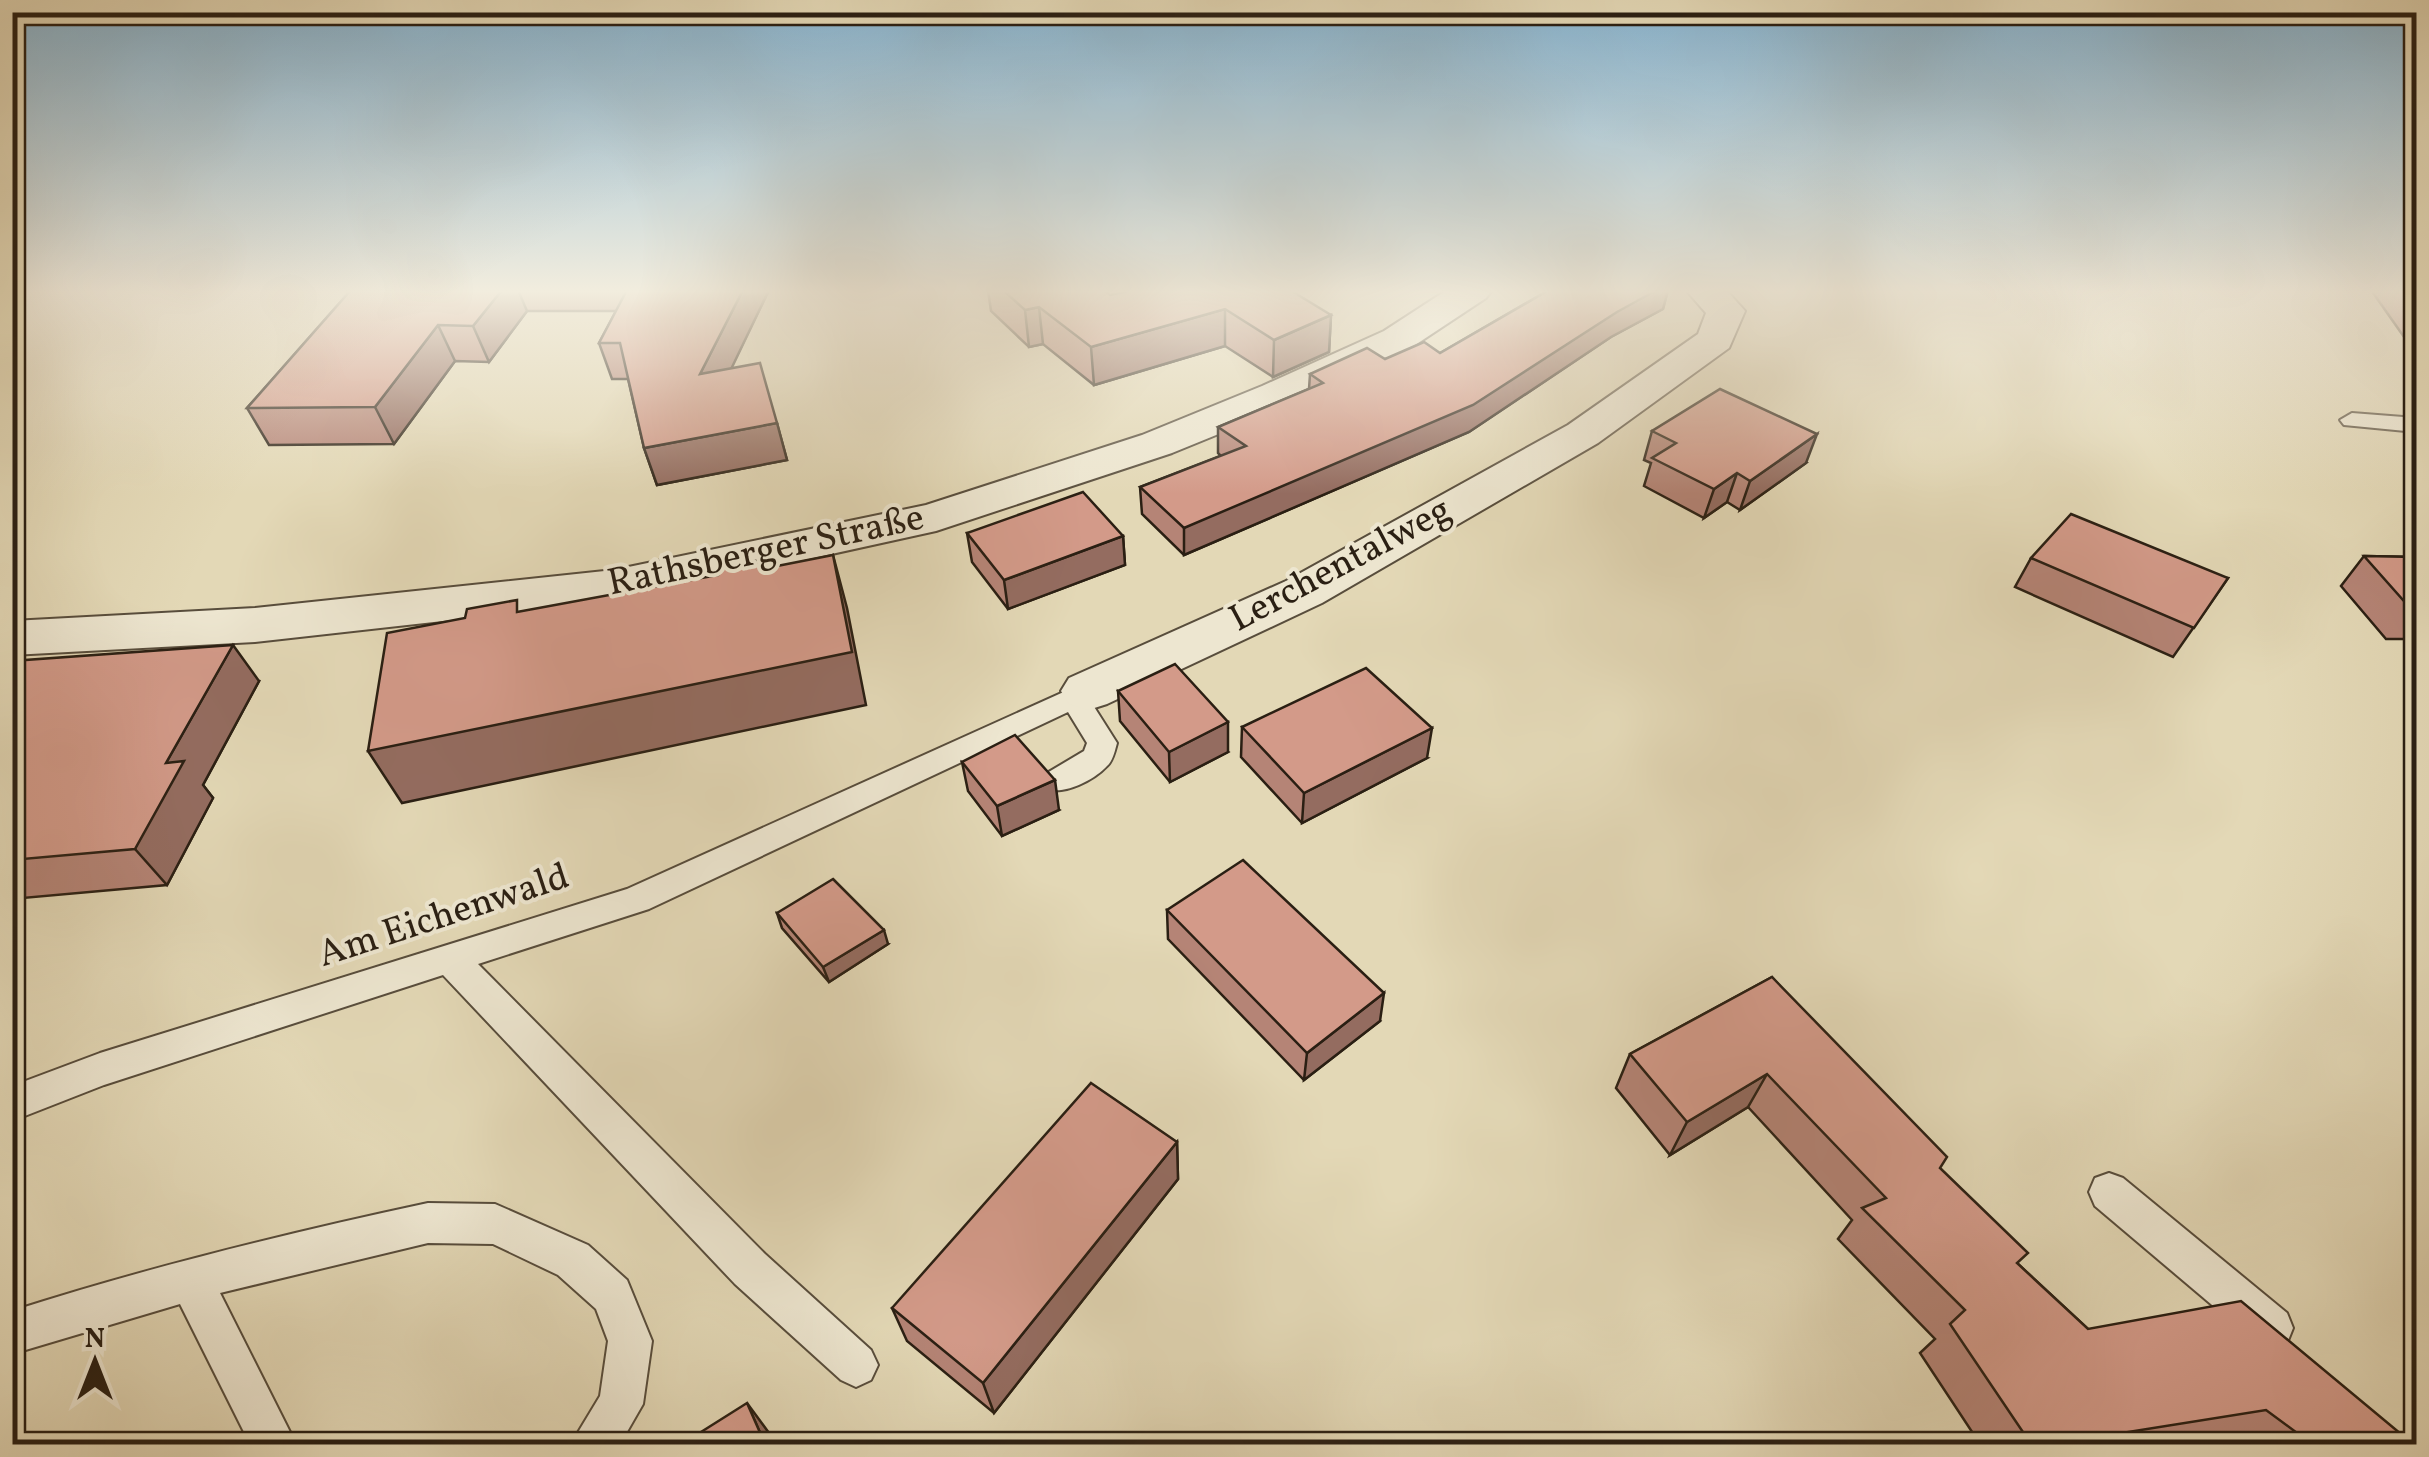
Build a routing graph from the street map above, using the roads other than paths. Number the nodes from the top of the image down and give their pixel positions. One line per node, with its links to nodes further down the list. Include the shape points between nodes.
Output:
1 (1357, 358): 5 (street, Rathsberger Straße, via 1157,444 936,517 614,586 255,625)
2 (1691, 358): 6 (street, Lerchentalweg, via 1583,434 1304,592)
3 (2352, 420): 4 (lane)
4 (2416, 424)
5 (12, 638)
6 (1080, 694): 7 (lane, via 1102,743 1097,758); 8 (lane, Lerchentalweg)
7 (1058, 781)
8 (891, 782): 9 (lane, Am Eichenwald, via 637,900)
9 (451, 960): 10 (lane, Am Eichenwald); 15 (lane, via 750,1269)
10 (12, 1104)
11 (2109, 1192): 14 (lane)
12 (191, 1281): 13 (lane); 16 (lane); 17 (lane, via 428,1223 495,1224 573,1260 612,1296 630,1341 621,1404)
13 (12, 1334)
14 (2306, 1356)
15 (856, 1365)
16 (274, 1444)
17 (594, 1444)

